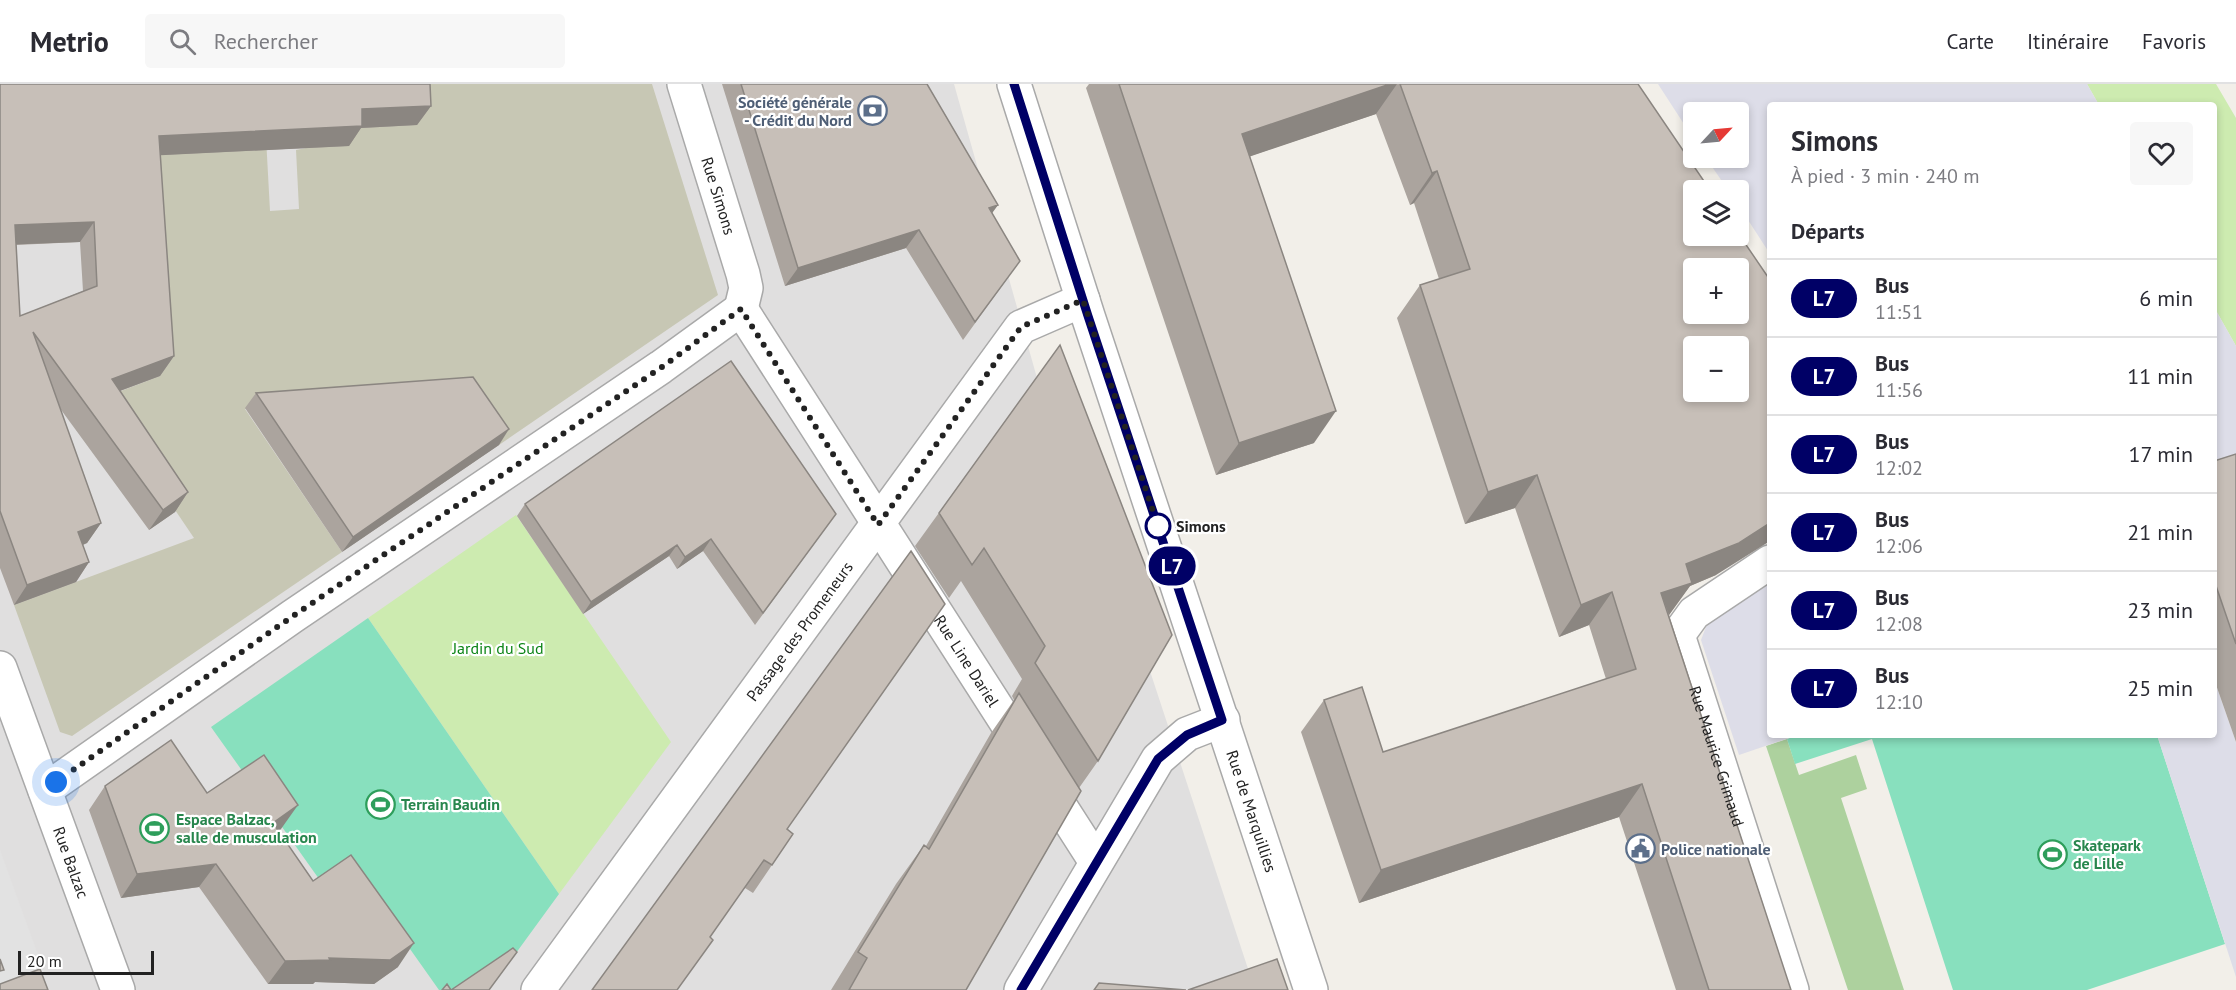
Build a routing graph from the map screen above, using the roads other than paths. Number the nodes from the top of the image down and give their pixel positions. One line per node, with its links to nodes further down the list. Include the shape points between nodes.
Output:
1 (684, 84): 4 (street, Rue Simons, via 743,274 746,288)
2 (1014, 84): 3 (street, Rue de Marquillies)
3 (1083, 300): 5 (street, Passage des Promeneurs, via 1021,327); 8 (street, Rue de Marquillies)
4 (741, 309): 5 (street, Rue Line Dariel); 9 (street)
5 (878, 525): 10 (street, Rue Line Dariel); 12 (street, Passage des Promeneurs)
6 (1767, 564): 15 (street, Rue Maurice Grimaud, via 1694,613 1678,635)
7 (0, 668): 9 (street, Rue Balzac)
8 (1222, 720): 10 (street, via 1187,735 1165,750); 14 (street, Rue de Marquillies)
9 (45, 790): 11 (street, Rue Balzac)
10 (1096, 862): 13 (street)
11 (118, 990)
12 (538, 990)
13 (1021, 990)
14 (1311, 990)
15 (1792, 990)

